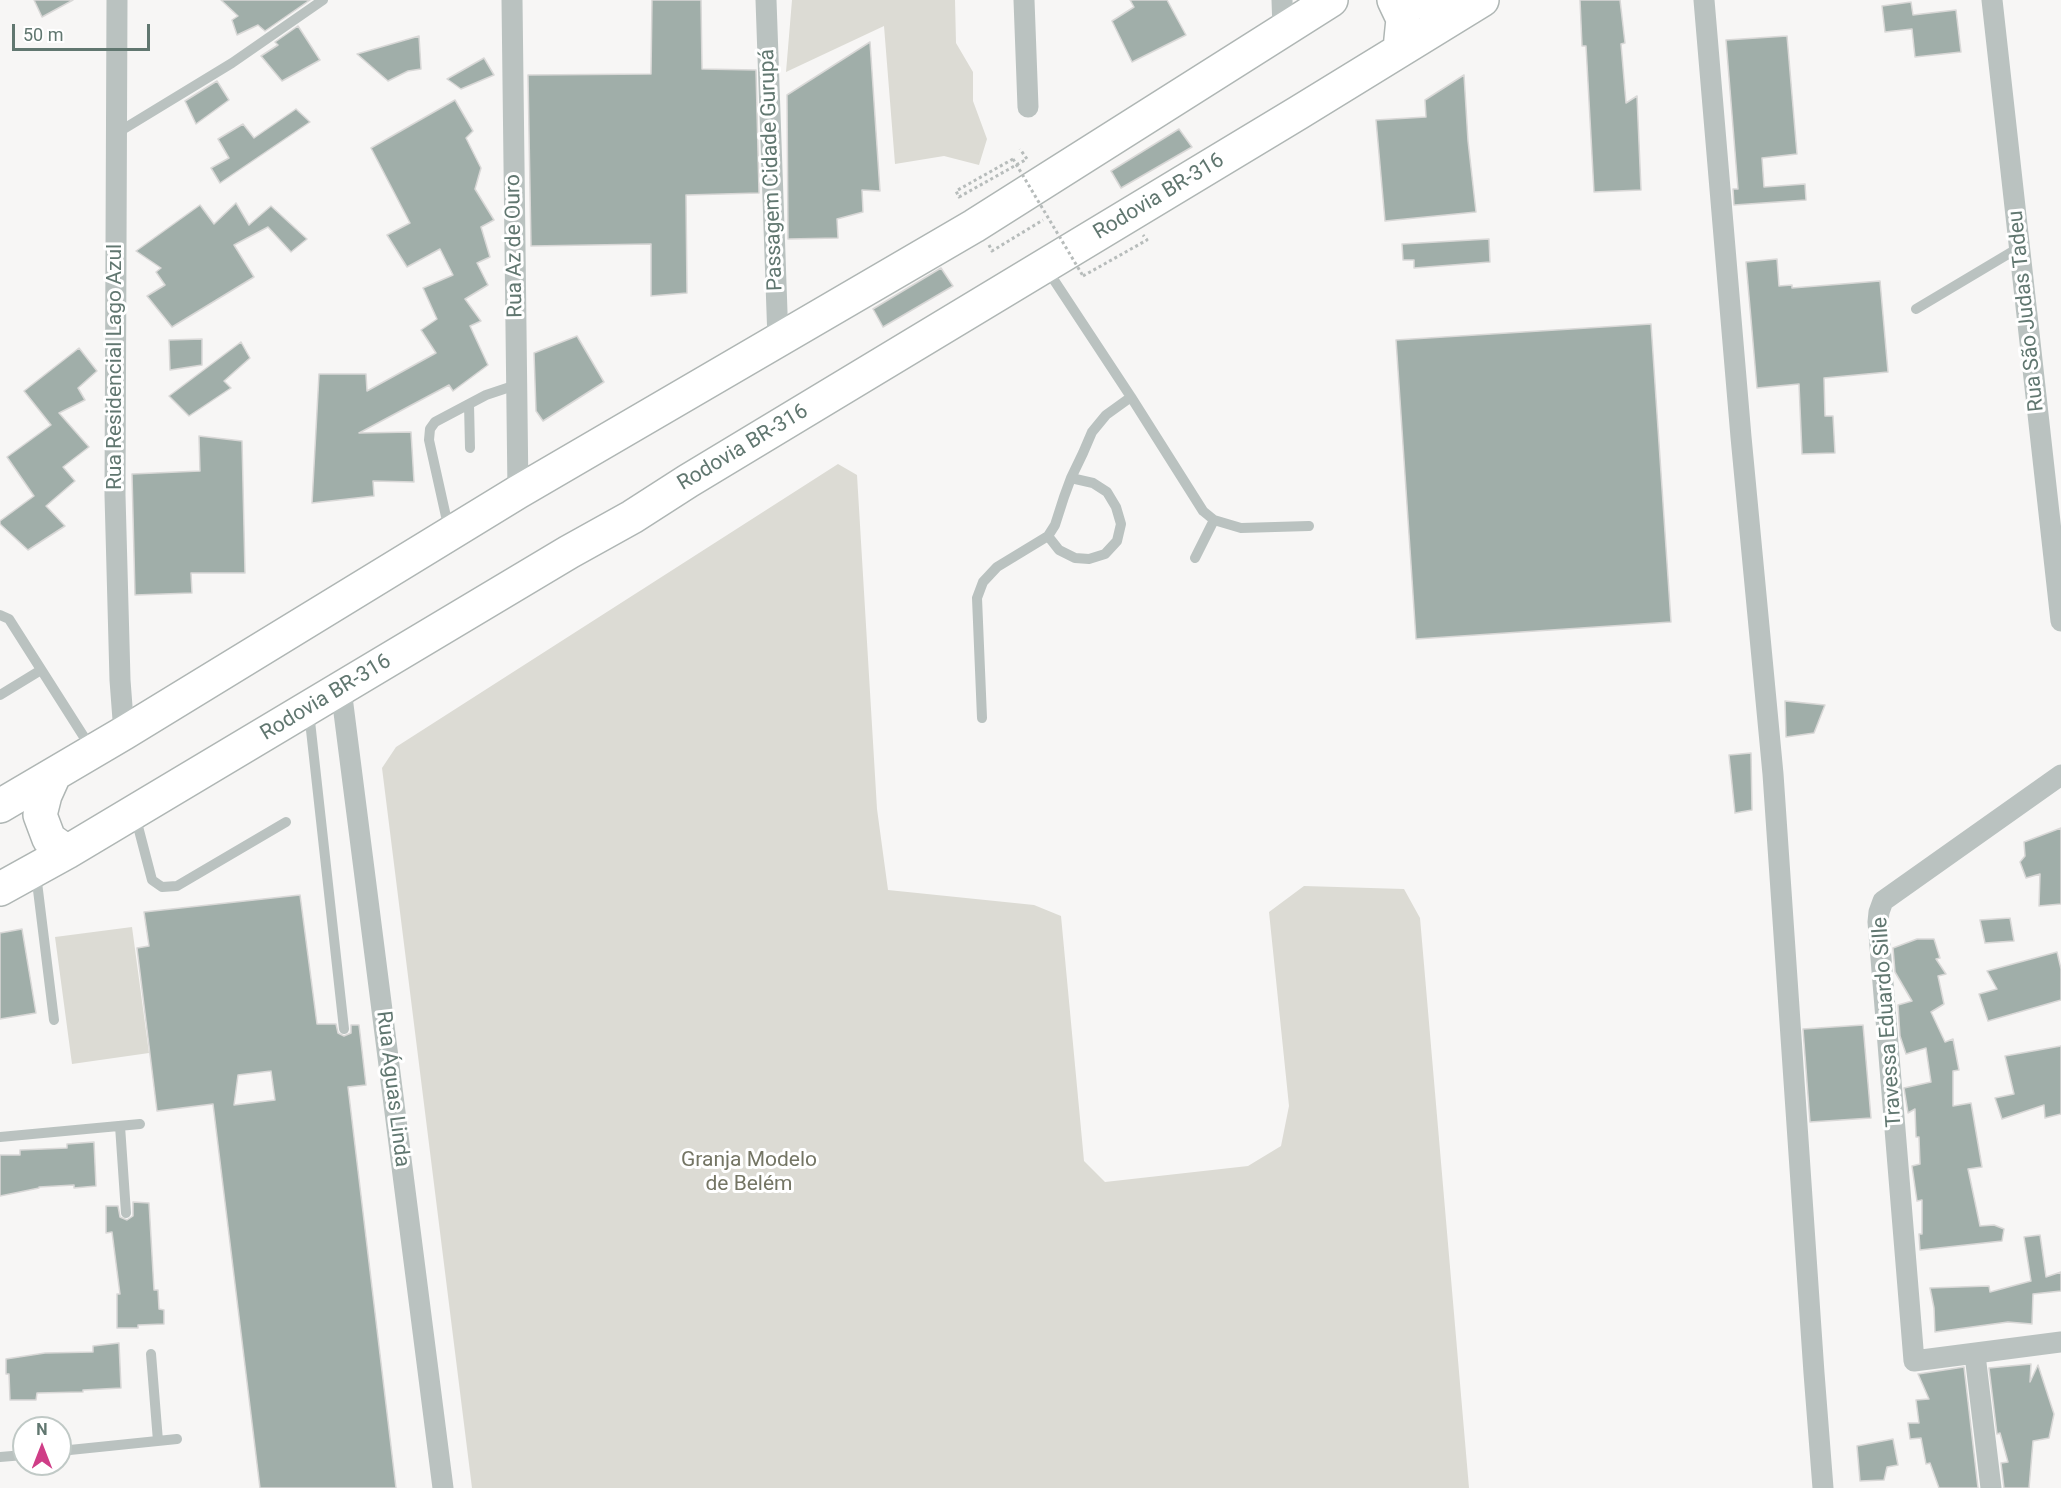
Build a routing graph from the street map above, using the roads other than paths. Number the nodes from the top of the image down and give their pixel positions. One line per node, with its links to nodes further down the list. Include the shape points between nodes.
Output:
1 (117, 0): 16 (street, Rua Residencial Lago Azul)
2 (323, 0): 16 (lane, via 232,63)
3 (512, 0): 21 (street, Rua Az de Ouro)
4 (766, 0): 20 (street, Passagem Cidade Gurupá)
5 (1024, 0): 15 (street)
6 (1330, 0): 12 (highway)
7 (1394, 0): 14 (highway, via 1403,19)
8 (1423, 0): 13 (highway)
9 (1482, 0): 13 (highway, Rodovia BR-316)
10 (1704, 0): 62 (street, via 1773,774)
11 (1992, 0): 17 (street, Rua São Judas Tadeu)
12 (1282, 15): 20 (highway, via 981,235)
13 (1454, 17): 14 (highway, Rodovia BR-316)
14 (1400, 49): 18 (highway, Rodovia BR-316)
15 (1028, 107)
16 (117, 133): 39 (street, Rua Residencial Lago Azul, via 115,495)
17 (2020, 247): 19 (lane); 33 (street, Rua São Judas Tadeu)
18 (1044, 266): 22 (lane); 35 (highway, Rodovia BR-316)
19 (1916, 309)
20 (778, 340): 26 (highway)
21 (516, 386): 23 (lane); 26 (street, Rua Az de Ouro)
22 (1131, 397): 25 (lane, via 1106,415 1092,432); 27 (lane, via 1203,511)
23 (469, 404): 24 (lane); 29 (lane, via 435,422 430,429 429,440)
24 (470, 448)
25 (1071, 478): 30 (lane); 30 (lane, via 1094,483 1107,492 1121,524 1117,541 1105,554 1082,559 1059,550)
26 (518, 492): 29 (highway)
27 (1214, 520): 28 (lane, via 1242,528); 31 (lane)
28 (1309, 526)
29 (450, 534): 39 (highway)
30 (1048, 537): 38 (lane, via 997,567 983,582 977,598)
31 (1195, 558)
32 (0, 615): 34 (lane, via 9,619)
33 (2061, 621)
34 (41, 670): 36 (lane); 40 (lane)
35 (341, 689): 37 (highway, Rodovia BR-316); 61 (street, Rua Águas Linda)
36 (0, 695)
37 (308, 708): 44 (highway, Rodovia BR-316); 50 (lane)
38 (982, 718)
39 (124, 733): 40 (highway)
40 (93, 751): 41 (highway)
41 (54, 775): 43 (highway); 46 (highway, via 40,815 49,838)
42 (2061, 775): 57 (street, Travessa Eduardo Sille, via 1883,902 1879,912 1914,1361)
43 (0, 806)
44 (135, 812): 45 (lane, via 152,880 162,887 177,886); 46 (highway, Rodovia BR-316)
45 (286, 822)
46 (67, 852): 47 (highway, Rodovia BR-316)
47 (36, 870): 48 (highway, Rodovia BR-316); 49 (lane)
48 (0, 889)
49 (54, 1020)
50 (344, 1029)
51 (140, 1124): 52 (lane)
52 (120, 1126): 53 (lane); 54 (lane)
53 (0, 1137)
54 (126, 1213)
55 (2061, 1342): 57 (street)
56 (151, 1354): 59 (lane)
57 (1975, 1355): 63 (street)
58 (177, 1439): 59 (lane)
59 (158, 1442): 60 (lane)
60 (72, 1450)
61 (443, 1488)
62 (1823, 1488)
63 (1991, 1488)

